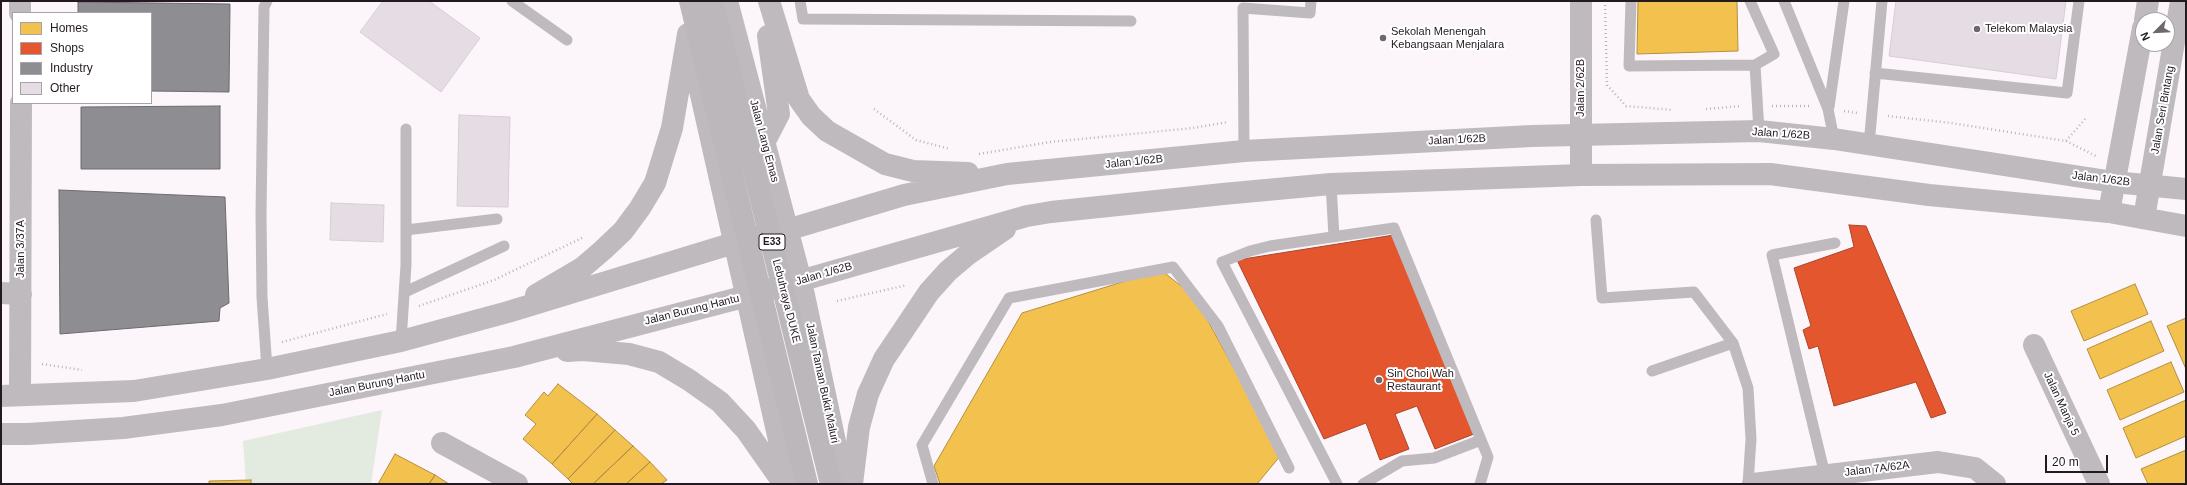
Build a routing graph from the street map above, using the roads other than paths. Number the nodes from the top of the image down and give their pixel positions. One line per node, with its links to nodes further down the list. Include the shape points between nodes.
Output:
1 (20, 1): 21 (main road)
2 (267, 1): 65 (lane, via 264,7 261,214 262,297)
3 (512, 1): 25 (lane)
4 (680, 1): 24 (main road)
5 (690, 1): 76 (highway, Lebuhraya DUKE / E33, bridge)
6 (712, 1): 77 (highway, Lebuhraya DUKE / E33, bridge)
7 (726, 1): 35 (main road, Jalan Lang Emas)
8 (764, 1): 35 (main road, via 779,114)
9 (769, 1): 38 (main road, via 799,99 811,116 827,131 872,158 898,167 929,172)
10 (800, 1): 23 (lane, via 803,20)
11 (1311, 1): 37 (lane, via 1310,12 1243,8)
12 (1581, 1): 33 (main road, Jalan 2/62B)
13 (1631, 1): 27 (lane, via 1629,66)
14 (1750, 1): 27 (lane, via 1774,54)
15 (1784, 1): 30 (lane)
16 (1844, 1): 30 (lane)
17 (1882, 1): 28 (lane)
18 (2079, 1): 28 (lane, via 2067,94)
19 (2148, 1): 22 (main road)
20 (2181, 1): 42 (main road, Jalan Seri Bintang)
21 (20, 12)
22 (2146, 12)
23 (1131, 21)
24 (688, 34): 53 (main road); 60 (main road, via 672,128 655,183 640,208 623,231 582,268)
25 (567, 40)
26 (2138, 52): 40 (main road)
27 (1755, 64): 32 (lane)
28 (1875, 73): 36 (lane)
29 (21, 104): 58 (main road, Jalan 3/37A)
30 (1828, 109): 34 (lane)
31 (406, 129): 50 (lane)
32 (1759, 131): 33 (main road, Jalan 1/62B); 34 (main road, Jalan 1/62B)
33 (1581, 135): 37 (main road, Jalan 1/62B); 39 (main road, Jalan 2/62B)
34 (1834, 139): 36 (main road, Jalan 1/62B)
35 (765, 141): 51 (main road, Jalan Lang Emas)
36 (1869, 144): 40 (main road, Jalan 1/62B)
37 (1244, 151): 38 (main road, Jalan 1/62B)
38 (1007, 174): 51 (main road, Jalan 1/62B, via 904,195)
39 (1581, 175): 41 (main road, Jalan 1/62B); 44 (main road, Jalan 1/62B, via 1770,174 1929,195)
40 (2114, 182): 42 (main road, Jalan 1/62B); 44 (main road)
41 (1330, 184): 45 (main road, Jalan 1/62B); 52 (lane)
42 (2150, 184): 43 (main road, Jalan 1/62B); 46 (main road, Jalan Seri Bintang)
43 (2186, 189)
44 (2109, 212): 46 (main road, Jalan 1/62B)
45 (1027, 216): 56 (main road, Jalan 1/62B); 79 (main road, via 986,242 948,271 930,292 884,359 868,394 859,427)
46 (2144, 218): 49 (main road, Jalan 1/62B)
47 (497, 219): 50 (lane)
48 (1596, 220): 62 (lane, via 1602,298 1694,292)
49 (2186, 226)
50 (406, 230): 57 (lane)
51 (787, 230): 53 (main road, Jalan 1/62B); 56 (main road, Jalan Lang Emas)
52 (1334, 236): 69 (lane, via 1394,228); 81 (lane, via 1270,246 1222,262)
53 (734, 243): 59 (main road); 60 (main road)
54 (1835, 243): 72 (lane, via 1772,256)
55 (504, 246): 57 (lane)
56 (801, 281): 59 (main road, Jalan 1/62B); 78 (main road, Jalan Taman Bukit Maluri)
57 (405, 292): 61 (lane)
58 (11, 294): 67 (main road, Jalan 3/37A)
59 (747, 296): 64 (main road, Jalan Burung Hantu); 75 (main road)
60 (508, 312): 61 (main road)
61 (401, 341): 65 (main road)
62 (1733, 343): 66 (lane); 84 (lane, via 1748,388 1751,439)
63 (2034, 345): 87 (main road, Jalan Manja 5)
64 (514, 357): 68 (main road, Jalan Burung Hantu, via 222,415 115,429); 74 (main road, via 583,350 629,354 659,362 720,402 746,430)
65 (267, 369): 67 (main road, via 134,391)
66 (1652, 371)
67 (11, 396)
68 (1, 434)
69 (1481, 440): 82 (lane, via 1434,458 1402,462); 83 (lane, via 1488,457)
70 (442, 442): 73 (main road)
71 (1288, 468): 80 (lane, via 1218,326 1174,266 1009,298 922,445)
72 (1825, 476): 85 (main road, Jalan 7A/62A); 86 (main road, Jalan 7A/62A, via 1938,462 1975,468)
73 (517, 484)
74 (784, 484)
75 (789, 484)
76 (807, 484)
77 (832, 484)
78 (844, 484)
79 (852, 484)
80 (933, 484)
81 (1337, 484)
82 (1363, 484)
83 (1480, 484)
84 (1748, 484)
85 (1753, 484)
86 (1995, 484)
87 (2099, 484)

